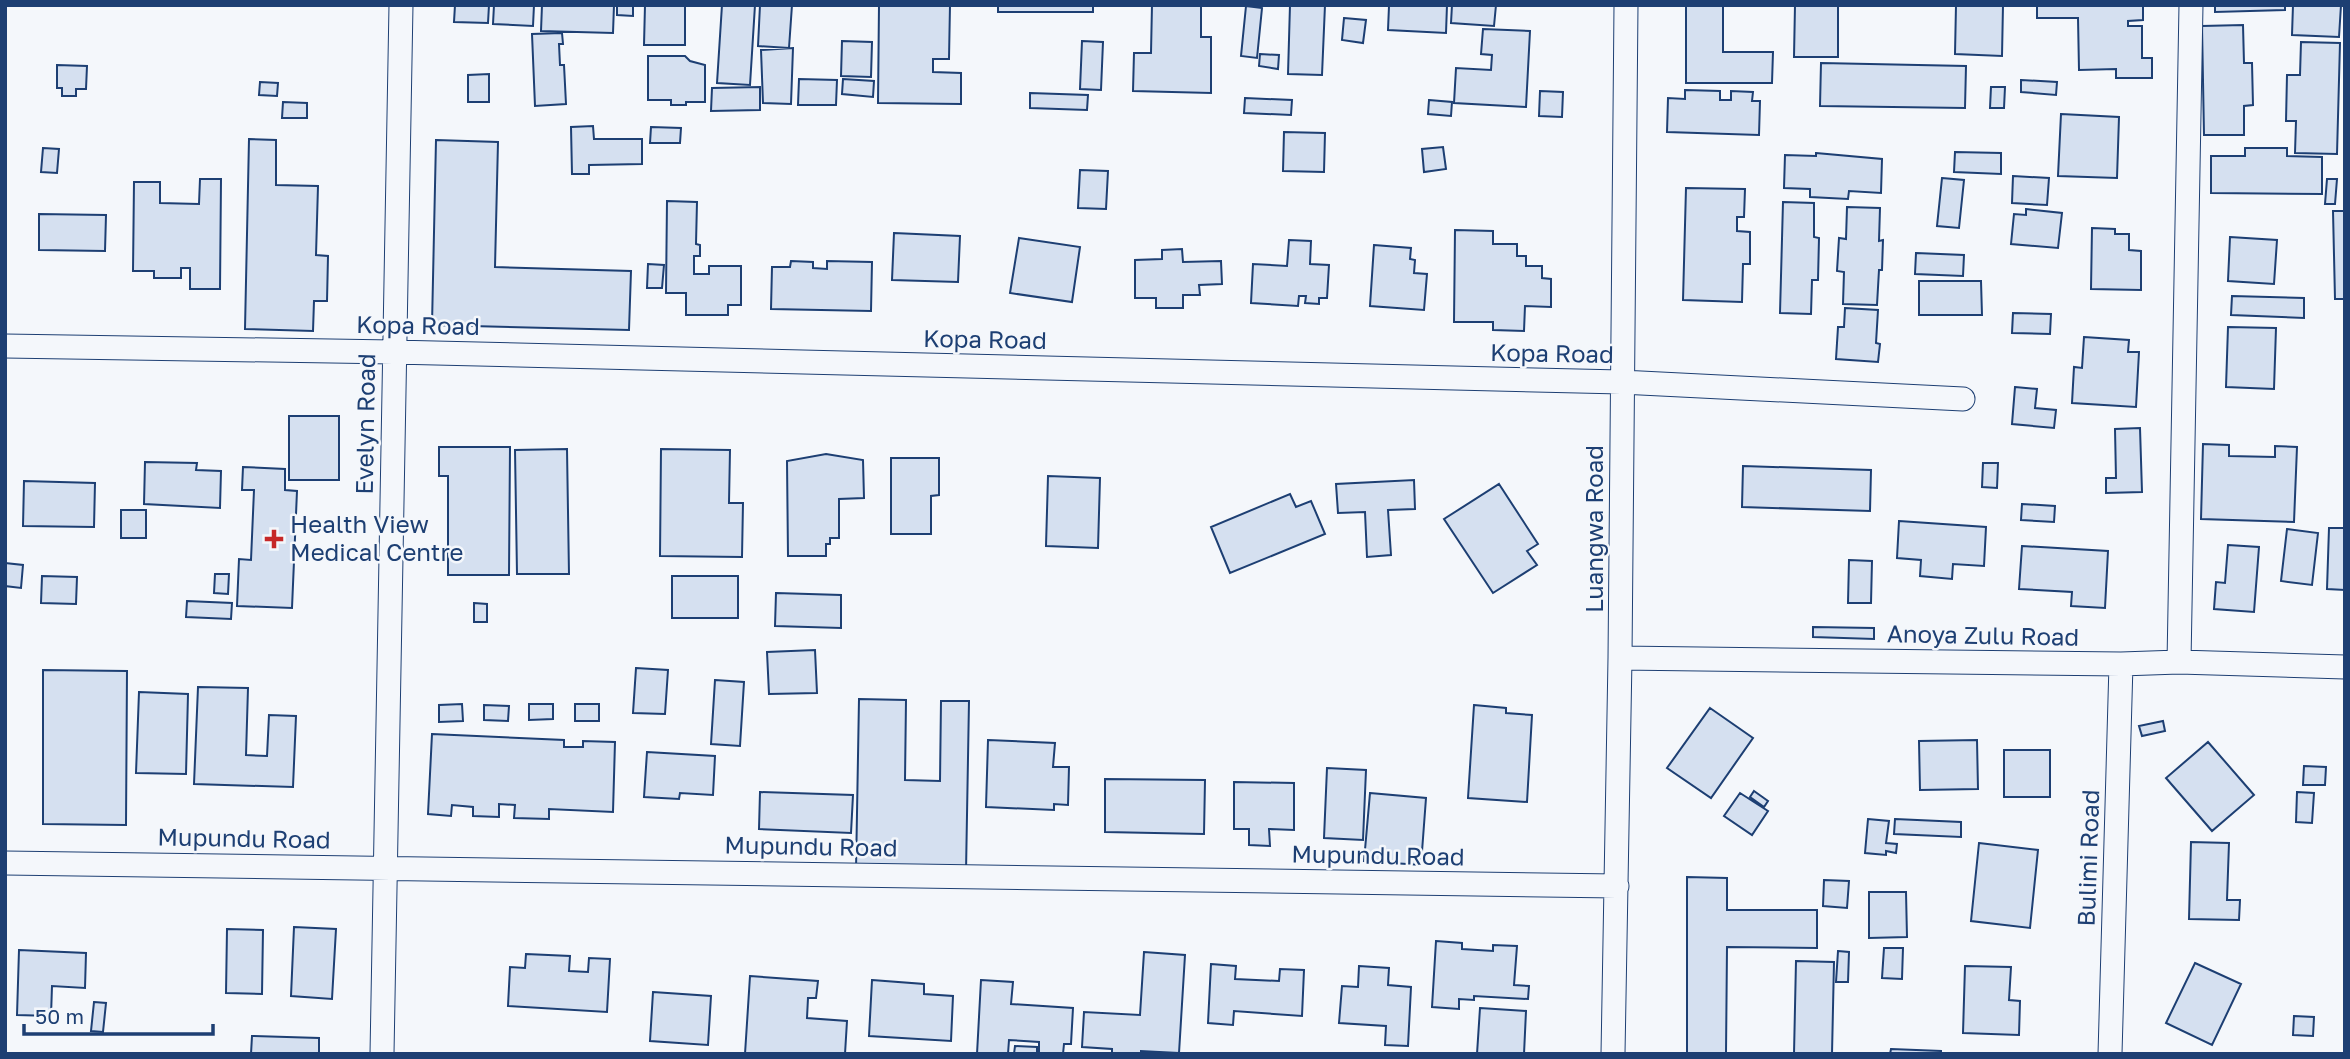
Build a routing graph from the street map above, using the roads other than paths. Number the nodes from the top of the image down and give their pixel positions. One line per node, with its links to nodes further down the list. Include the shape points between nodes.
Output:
1 (401, 5): 5 (street, Evelyn Road)
2 (1626, 5): 6 (street, Luangwa Road)
3 (2191, 5): 9 (street)
4 (5, 346): 5 (street, Kopa Road)
5 (393, 352): 6 (street, Kopa Road); 13 (street, Evelyn Road)
6 (1621, 382): 7 (street, Kopa Road); 8 (street, Luangwa Road)
7 (1963, 399)
8 (1620, 658): 10 (street, Anoya Zulu Road); 14 (street, Luangwa Road)
9 (2179, 662): 10 (street, Anoya Zulu Road); 11 (street, Anoya Zulu Road)
10 (2122, 664): 17 (street, Bulimi Road)
11 (2345, 667)
12 (5, 863): 13 (street, Mupundu Road)
13 (385, 867): 14 (street, Mupundu Road); 15 (street, Evelyn Road)
14 (1617, 886): 16 (street, Luangwa Road)
15 (382, 1054)
16 (1613, 1054)
17 (2110, 1054)

